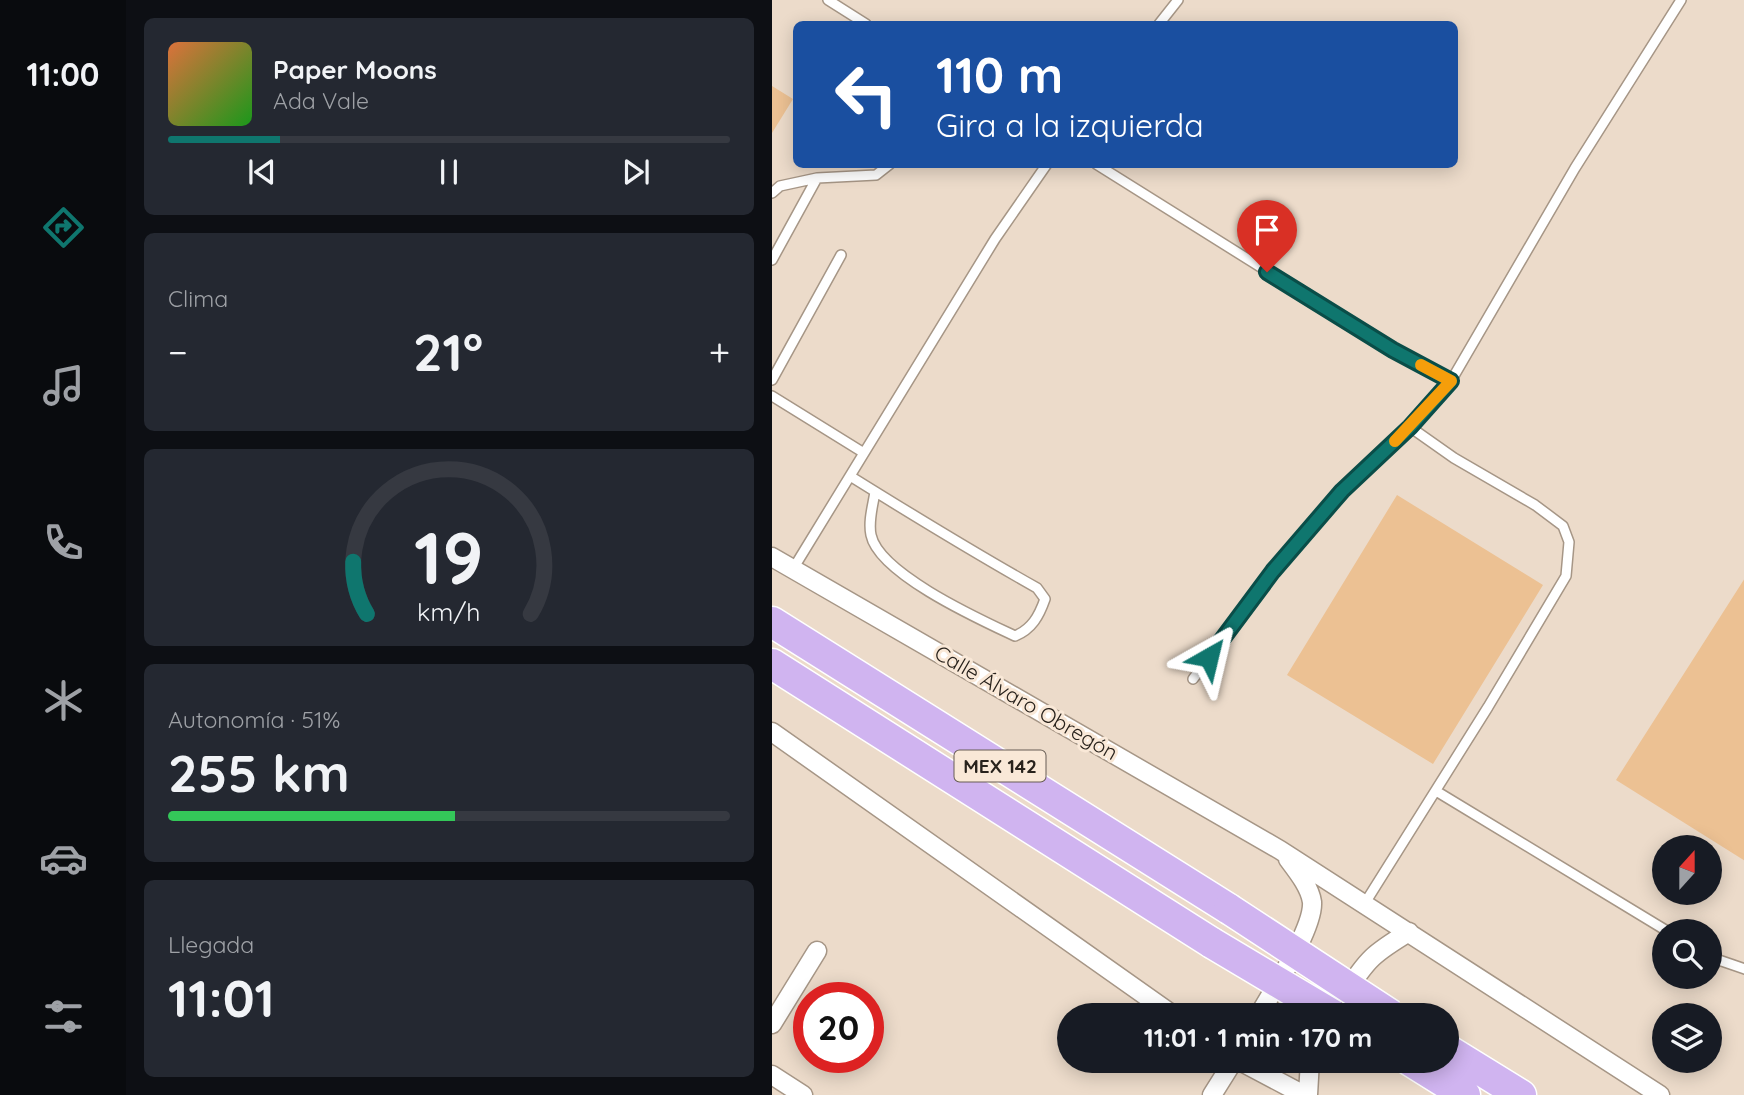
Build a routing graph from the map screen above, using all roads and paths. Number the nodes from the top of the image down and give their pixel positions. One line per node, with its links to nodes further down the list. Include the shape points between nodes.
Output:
1 (828, 0): 4 (lane)
2 (1178, 0): 5 (lane)
3 (1681, 0): 14 (lane, via 1575,167)
4 (861, 21)
5 (1161, 21)
6 (885, 168): 9 (lane, via 876,176)
7 (1044, 168): 17 (lane, via 995,239)
8 (1102, 168): 14 (lane, via 1393,350)
9 (817, 178): 10 (lane); 12 (lane)
10 (772, 192)
11 (841, 255): 13 (lane)
12 (772, 260)
13 (772, 380)
14 (1451, 381): 16 (lane)
15 (772, 396): 17 (lane)
16 (1410, 427): 24 (lane, via 1342,491 1282,561); 26 (lane, via 1535,505 1563,526 1569,542 1566,576)
17 (864, 453): 18 (lane)
18 (850, 476): 19 (lane); 21 (lane)
19 (875, 492): 19 (lane, via 1037,588 1045,598 1027,631 1015,636 958,610 886,561 871,536)
20 (772, 557): 21 (street, Calle Álvaro Obregón)
21 (793, 569): 27 (street, Calle Álvaro Obregón)
22 (772, 622): 38 (highway, MEX 142, bridge)
23 (772, 664): 36 (highway, MEX 142, bridge)
24 (1193, 679)
25 (772, 732): 34 (street)
26 (1436, 790): 28 (lane); 29 (lane)
27 (1280, 850): 28 (street, Calle Álvaro Obregón); 35 (street, via 1312,901 1308,925)
28 (1365, 903): 30 (street, Calle Álvaro Obregón)
29 (1652, 922)
30 (1409, 932): 37 (street, via 1364,965); 51 (street, Calle Álvaro Obregón)
31 (817, 951): 39 (street)
32 (1722, 961): 33 (lane)
33 (1744, 969)
34 (1156, 1003)
35 (1266, 1003)
36 (1313, 1003)
37 (1340, 1003)
38 (1373, 1003)
39 (772, 1024)
40 (1459, 1057): 50 (highway)
41 (1227, 1073): 47 (street)
42 (1262, 1073): 48 (street)
43 (1309, 1073): 48 (street)
44 (1429, 1073): 49 (highway)
45 (772, 1075): 46 (street)
46 (804, 1095)
47 (1212, 1095)
48 (1306, 1095)
49 (1465, 1095)
50 (1521, 1095)
51 (1660, 1095)

